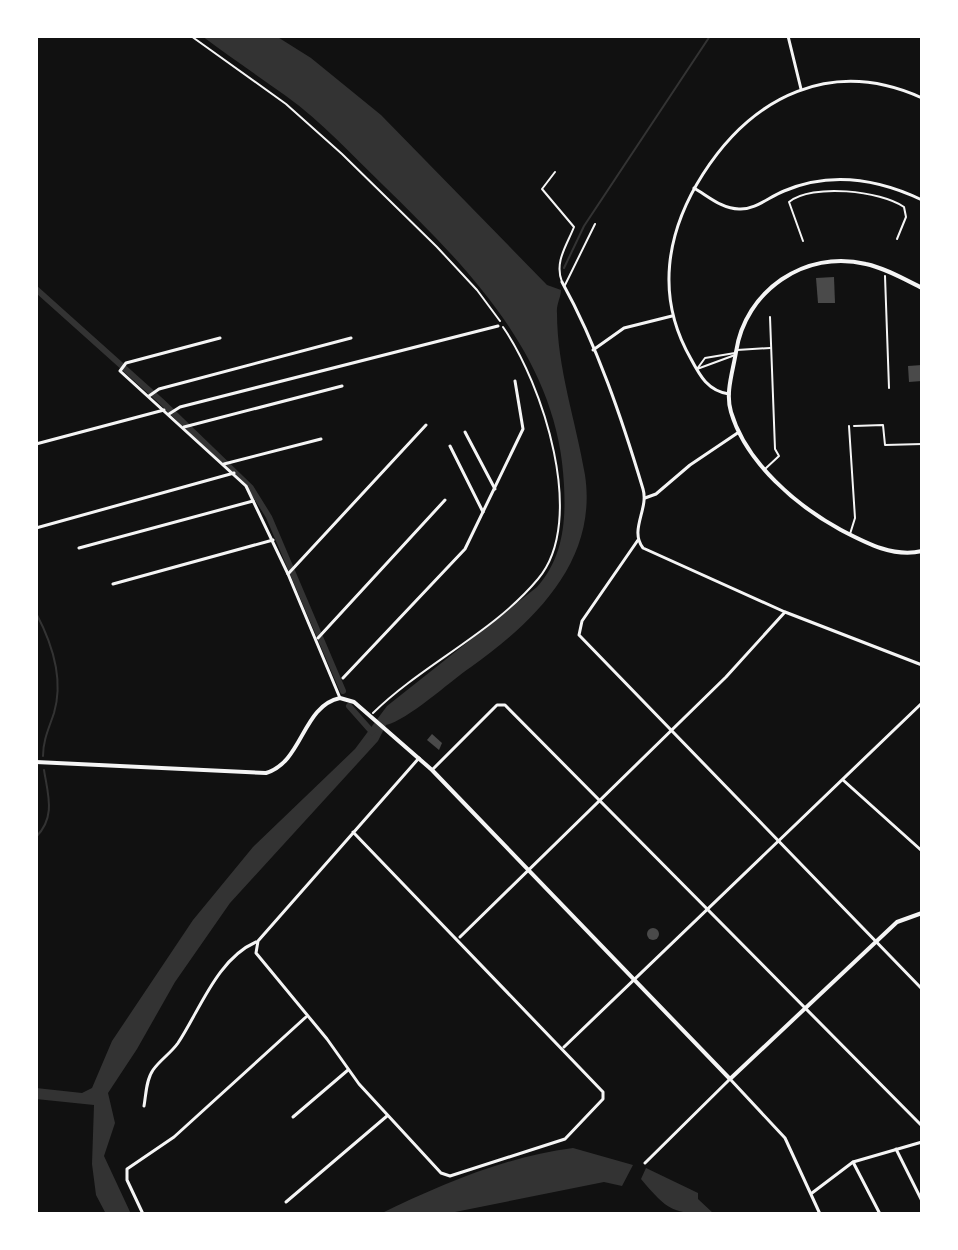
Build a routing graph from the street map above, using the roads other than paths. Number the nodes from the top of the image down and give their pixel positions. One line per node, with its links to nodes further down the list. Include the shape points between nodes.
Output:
1 (788, 36): 2 (street)
2 (801, 89): 3 (street, via 862,82); 6 (street, via 746,120)
3 (922, 98)
4 (555, 172): 12 (lane, via 542,189 574,226 561,260)
5 (830, 180): 6 (street, via 796,186 739,209); 7 (lane); 8 (street, via 877,183)
6 (694, 188): 14 (street, via 671,243)
7 (831, 192): 10 (lane, via 869,194 902,205 907,213); 11 (lane, via 789,202)
8 (922, 200)
9 (595, 224): 12 (lane)
10 (897, 239)
11 (803, 241)
12 (563, 284): 20 (street)
13 (922, 288): 21 (street, via 866,264 834,262 793,272 754,306)
14 (673, 316): 20 (street, via 624,328); 22 (street)
15 (770, 317): 19 (lane)
16 (498, 326): 28 (street)
17 (220, 338): 26 (street, via 121,366 122,373)
18 (351, 338): 26 (street)
19 (771, 348): 21 (lane); 38 (lane, via 779,456)
20 (593, 350): 41 (street)
21 (736, 352): 22 (lane); 22 (lane, via 705,358); 25 (street)
22 (697, 369): 25 (street, via 713,391)
23 (515, 381): 40 (street, via 523,429)
24 (342, 386): 31 (street)
25 (729, 394): 33 (street)
26 (149, 396): 27 (street)
27 (164, 410): 28 (street); 35 (street)
28 (169, 414): 31 (street)
29 (426, 425): 51 (street)
30 (849, 426): 46 (lane, via 855,518)
31 (184, 427): 37 (street)
32 (465, 432): 40 (street)
33 (740, 432): 38 (street); 41 (street)
34 (321, 439): 37 (street)
35 (36, 444)
36 (450, 446): 44 (street)
37 (224, 464): 39 (street)
38 (765, 469): 46 (street, via 802,505)
39 (234, 473): 42 (street); 45 (street)
40 (495, 489): 44 (street)
41 (645, 498): 48 (street)
42 (254, 500): 47 (street); 49 (street)
43 (445, 500): 54 (street)
44 (483, 512): 56 (street, via 465,549)
45 (36, 528)
46 (850, 535): 50 (street, via 891,551)
47 (273, 540): 51 (street); 52 (street)
48 (638, 540): 53 (street, via 650,552); 59 (street, via 578,631)
49 (79, 548)
50 (922, 551)
51 (288, 574): 54 (street)
52 (113, 584)
53 (785, 612): 55 (street); 59 (street)
54 (319, 637): 57 (street)
55 (922, 665)
56 (343, 678)
57 (340, 698): 60 (street, via 378,720); 61 (street, via 321,708 282,766 266,773)
58 (922, 703): 63 (street)
59 (672, 730): 64 (street); 66 (street)
60 (419, 758): 62 (street); 65 (street)
61 (36, 762)
62 (432, 770): 64 (street, via 497,705 505,705); 68 (street)
63 (843, 780): 66 (street); 67 (street)
64 (600, 801): 68 (street); 69 (street)
65 (353, 832): 71 (street); 72 (street)
66 (779, 840): 69 (street); 73 (street)
67 (922, 851)
68 (528, 870): 71 (street); 74 (street)
69 (706, 909): 74 (street); 76 (street)
70 (922, 913): 73 (street, via 901,920)
71 (459, 938): 78 (street)
72 (258, 941): 77 (street, via 258,957); 81 (street, via 236,956 199,1004 178,1042 153,1071)
73 (876, 941): 75 (street); 76 (street)
74 (634, 978): 78 (street); 80 (street)
75 (922, 989)
76 (804, 1009): 80 (street); 84 (street)
77 (307, 1016): 79 (street); 92 (street, via 174,1137 127,1169)
78 (563, 1048): 82 (street, via 603,1092 603,1099 565,1139 447,1176)
79 (348, 1070): 82 (street); 83 (street)
80 (730, 1079): 88 (street); 89 (street, via 785,1138)
81 (144, 1106)
82 (387, 1116): 91 (street)
83 (293, 1117)
84 (922, 1126)
85 (922, 1142): 86 (street)
86 (896, 1149): 87 (street); 90 (street)
87 (853, 1162): 89 (street); 94 (street)
88 (645, 1163)
89 (811, 1193): 93 (street)
90 (922, 1201)
91 (286, 1202)
92 (143, 1214)
93 (820, 1214)
94 (880, 1214)

